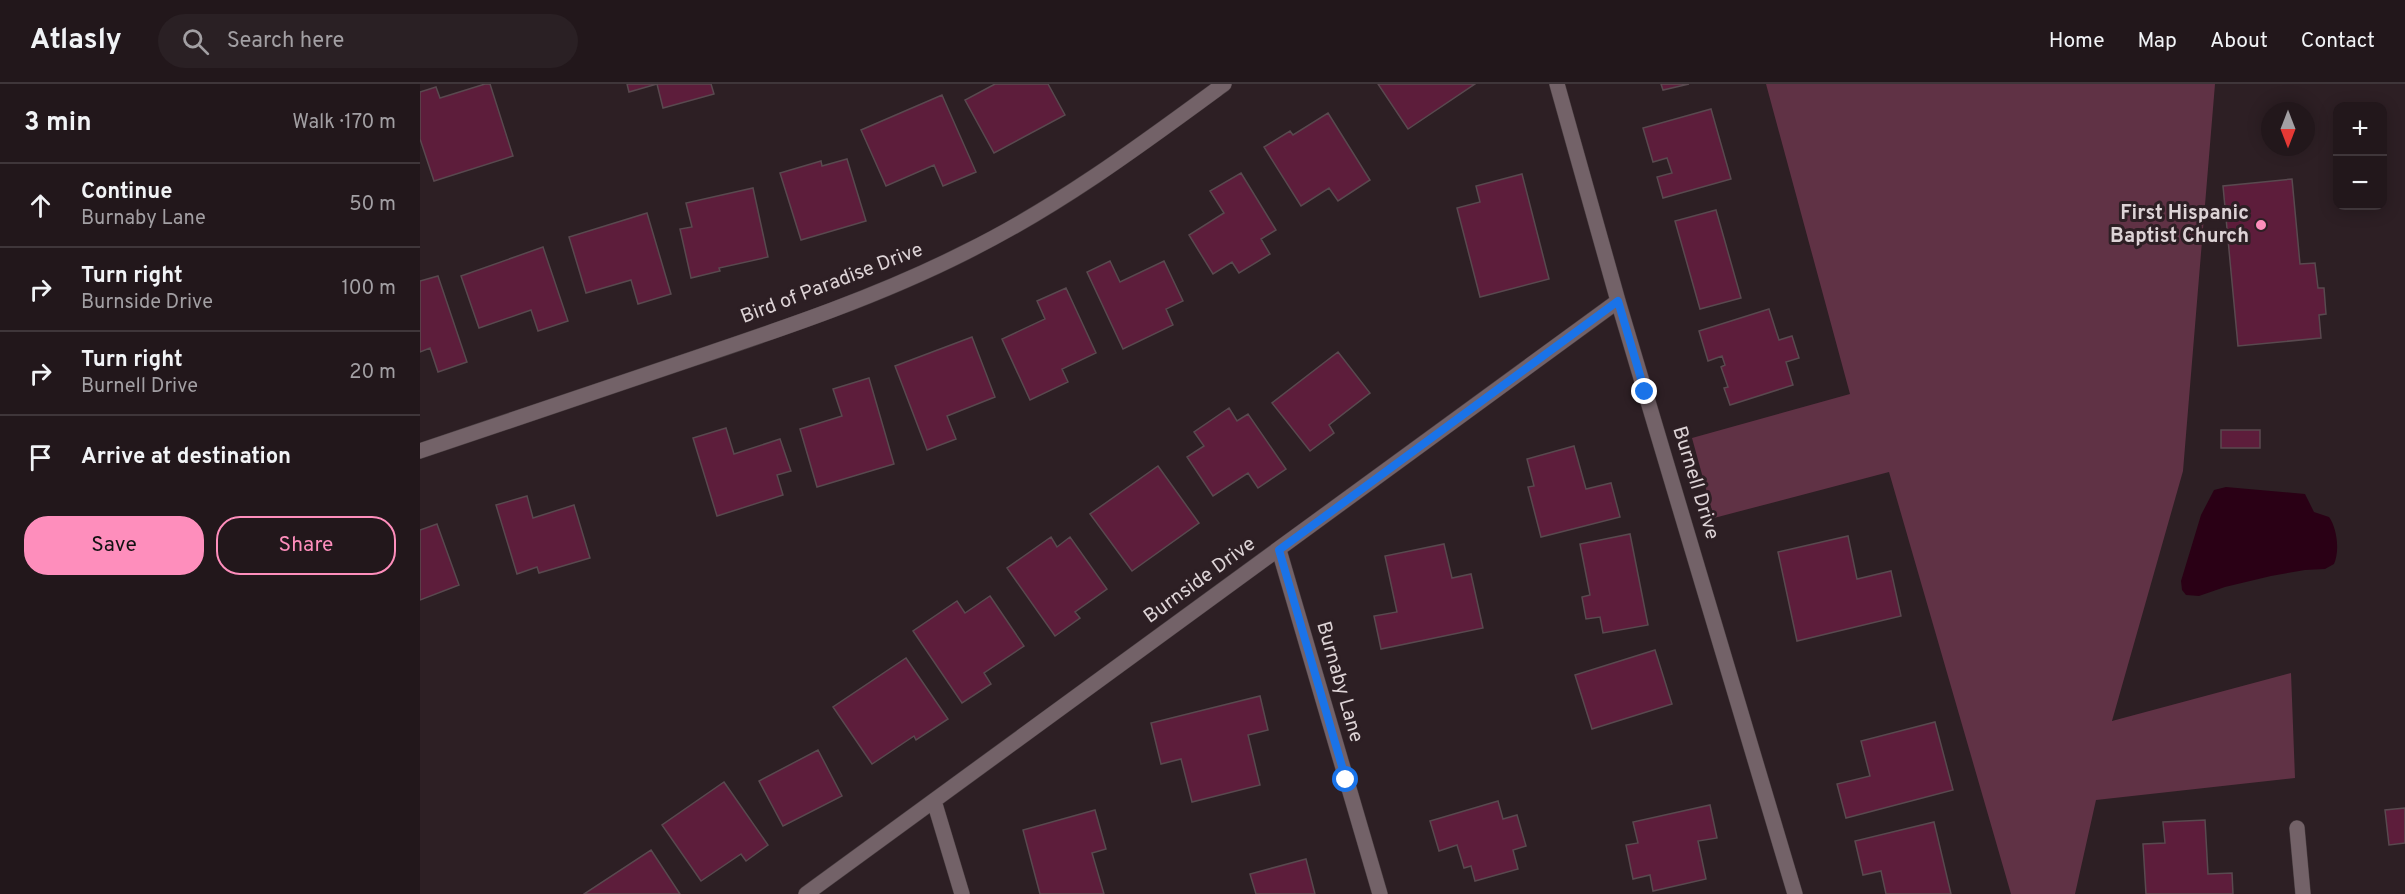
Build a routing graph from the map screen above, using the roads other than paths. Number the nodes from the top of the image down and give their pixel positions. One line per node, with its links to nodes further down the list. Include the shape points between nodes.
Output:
1 (1224, 84): 4 (street, Bird of Paradise Drive, via 1108,169 1048,207 923,273 812,318)
2 (1557, 84): 3 (street, Burnell Drive)
3 (1618, 301): 5 (street, Burnside Drive); 11 (street, Burnell Drive)
4 (420, 452)
5 (1279, 550): 6 (street, Burnside Drive); 10 (street, Burnaby Lane)
6 (934, 801): 8 (street, Burnside Drive); 9 (street)
7 (2297, 828): 12 (street)
8 (806, 894)
9 (962, 894)
10 (1380, 894)
11 (1795, 894)
12 (2303, 894)

